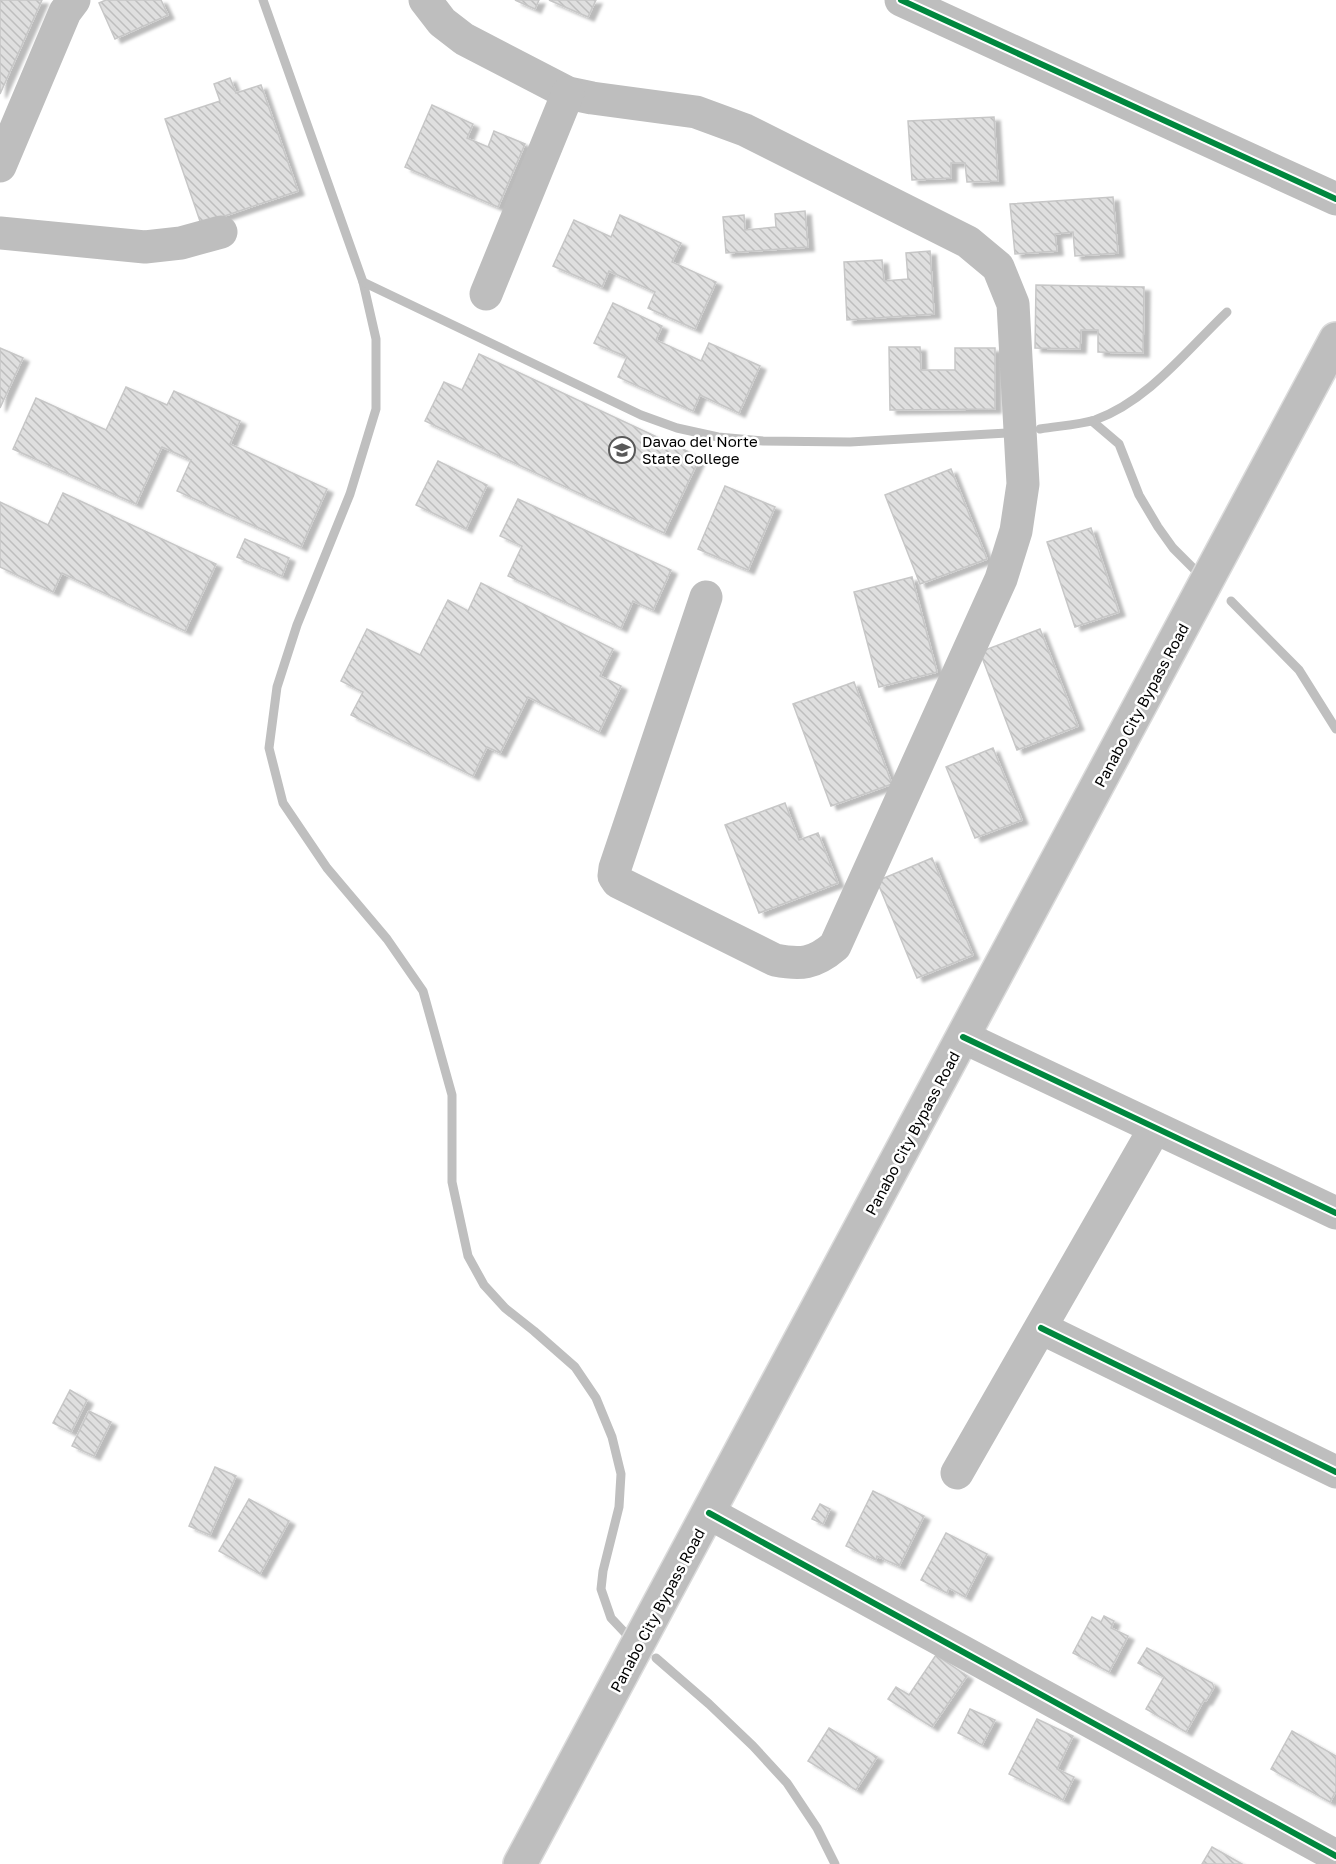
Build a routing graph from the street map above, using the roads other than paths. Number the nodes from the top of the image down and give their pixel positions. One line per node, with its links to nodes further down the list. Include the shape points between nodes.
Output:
1 (74, 0): 5 (street, via 65,12)
2 (425, 0): 4 (street, via 442,22 464,39)
3 (901, 0): 6 (street)
4 (568, 93): 9 (street); 11 (street, via 696,112 745,130 968,242 998,267 1013,304 1023,484 1016,531 1001,579 835,946 821,958 798,963 775,960 618,882 614,876)
5 (0, 166)
6 (1336, 199)
7 (221, 232): 8 (street, via 182,243 145,247)
8 (0, 233)
9 (486, 294)
10 (1336, 339): 12 (street, Panabo City Bypass Road)
11 (706, 597)
12 (963, 1037): 13 (street); 18 (street, Panabo City Bypass Road)
13 (1155, 1128): 14 (street); 15 (street)
14 (1336, 1213)
15 (1041, 1328): 16 (street); 17 (street)
16 (1336, 1472)
17 (957, 1473)
18 (709, 1513): 19 (street); 20 (street, Panabo City Bypass Road)
19 (1336, 1856)
20 (520, 1864)

